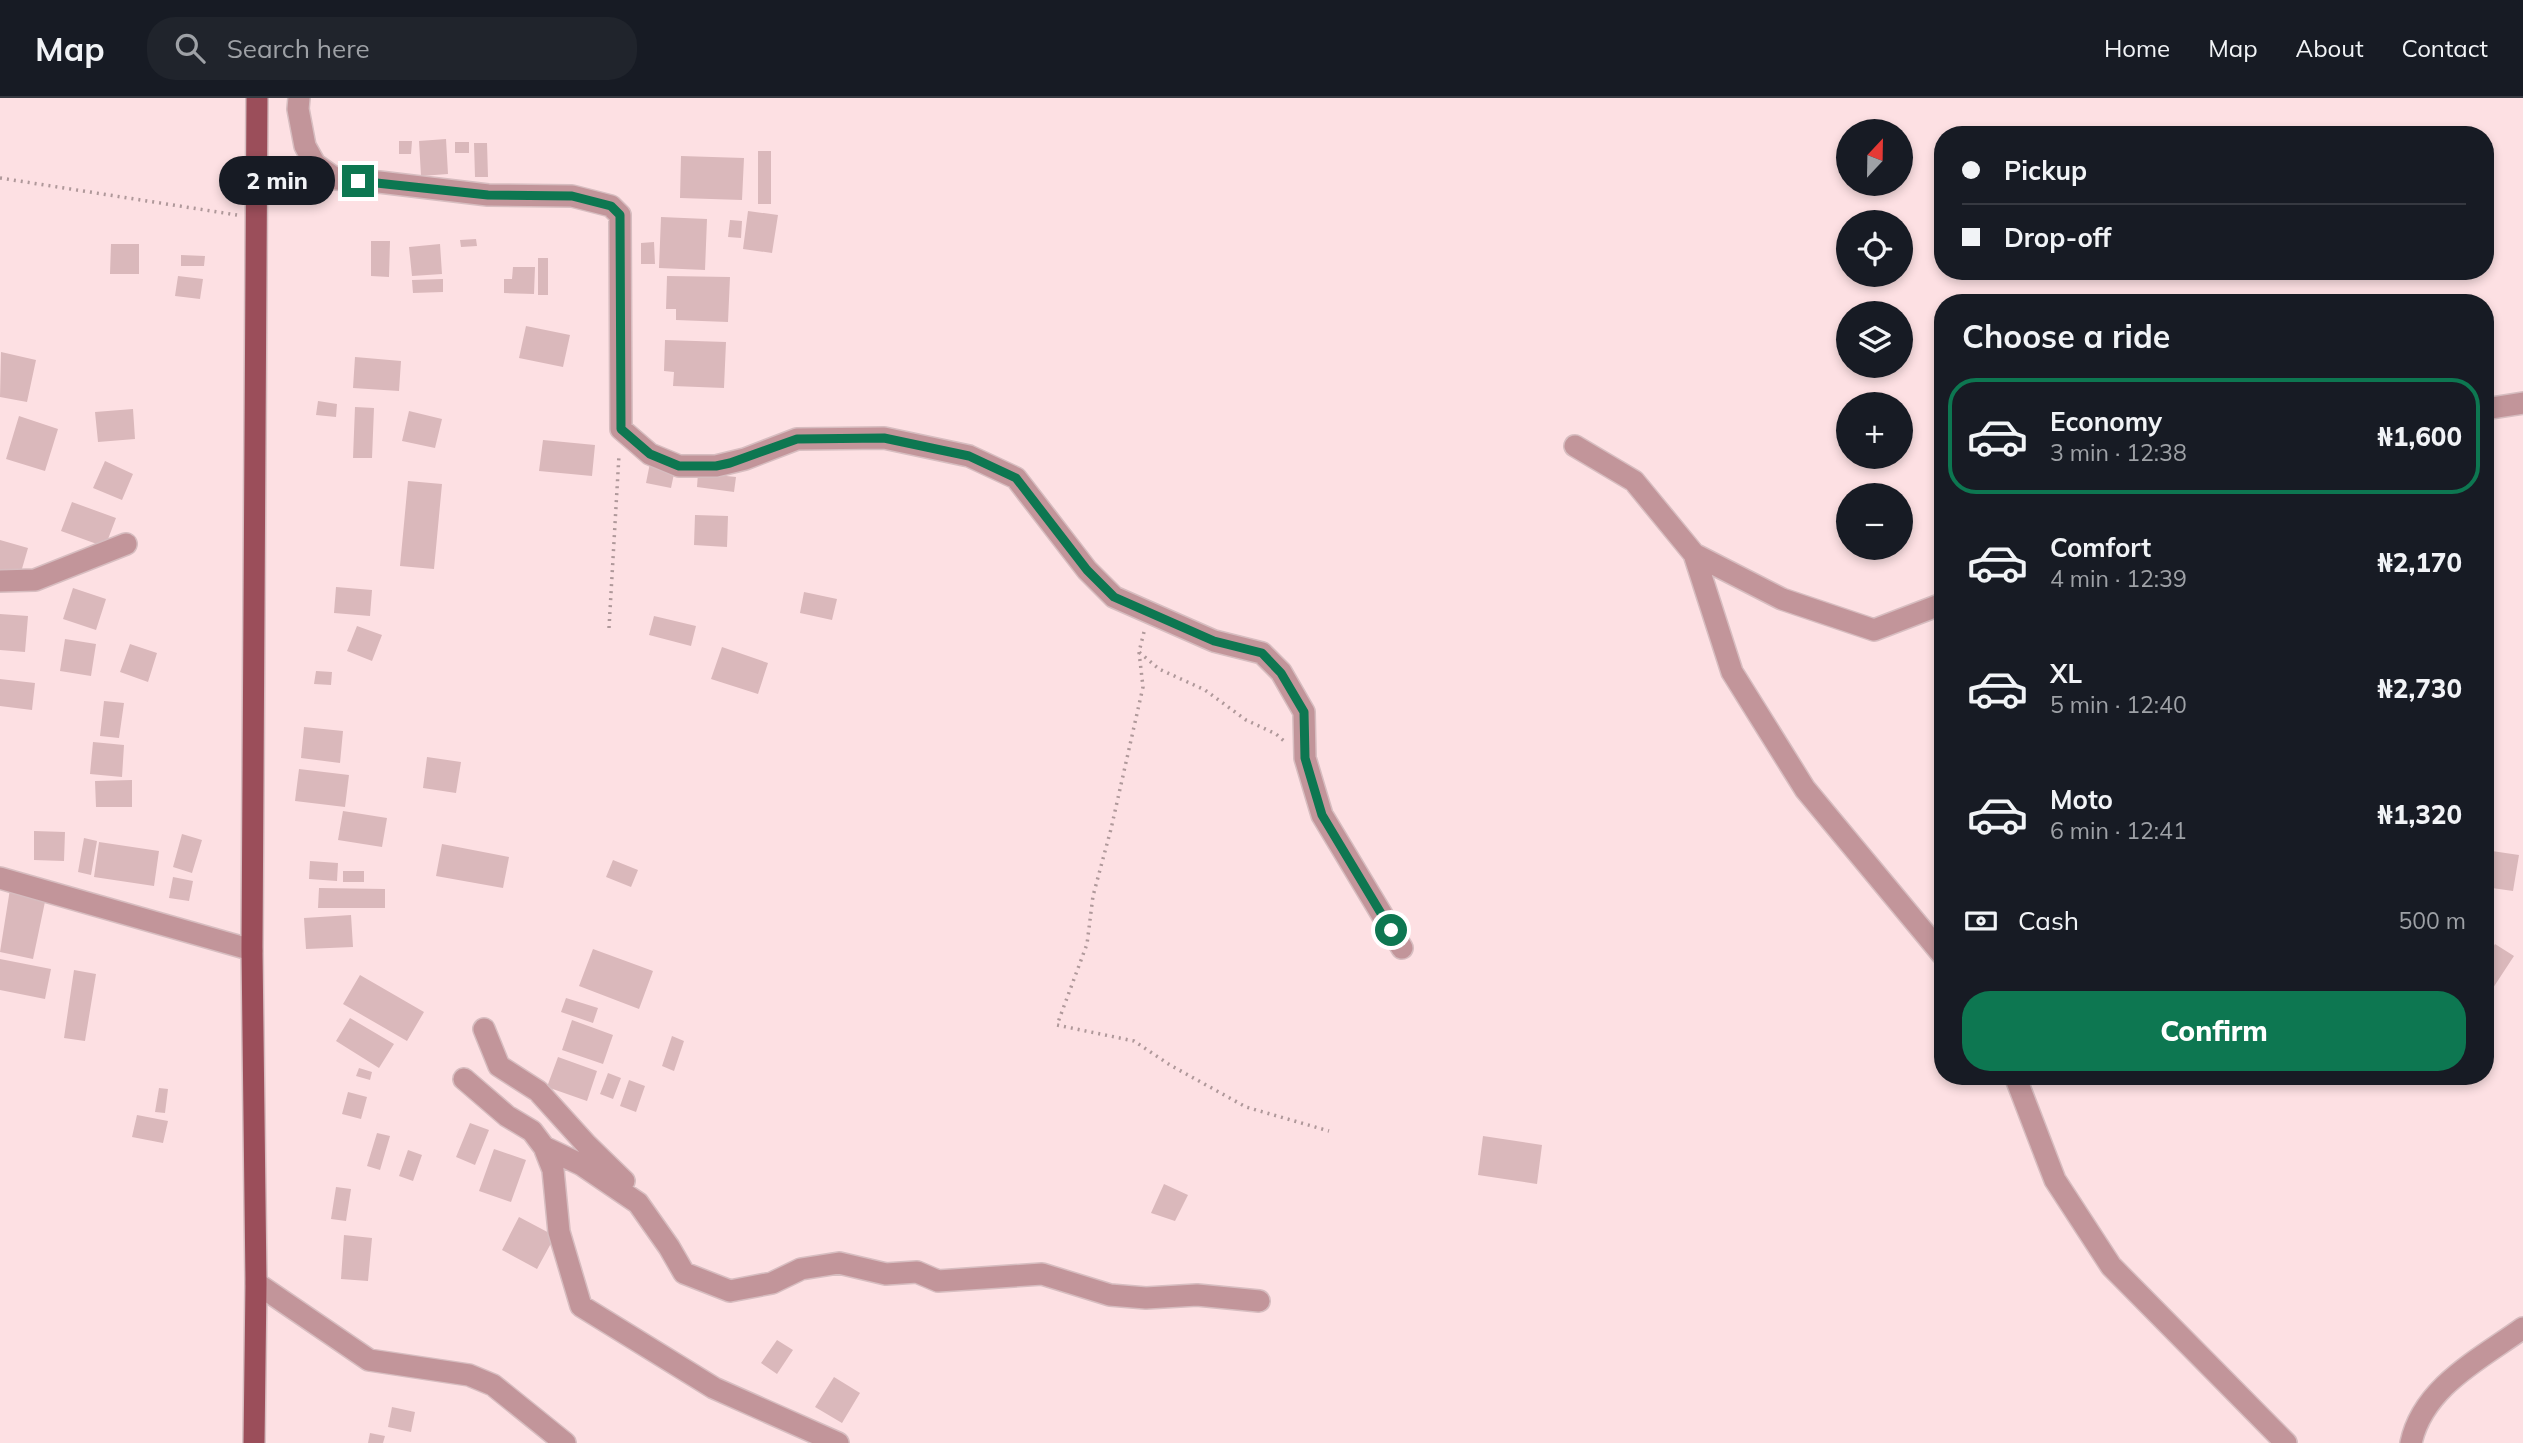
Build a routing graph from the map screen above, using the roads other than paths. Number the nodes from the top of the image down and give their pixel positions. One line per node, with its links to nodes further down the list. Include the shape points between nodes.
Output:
1 (257, 98): 13 (main road)
2 (299, 98): 12 (street, via 305,146 315,164 336,180 488,195 572,196 611,206 620,215 621,429 650,454 679,466 716,466 797,439 826,437 884,438 969,456 1016,478 1087,570 1114,597 1214,641 1262,653 1281,673 1304,712 1305,758 1322,815)
3 (2523, 403): 4 (street)
4 (2494, 408)
5 (1575, 446): 7 (street, via 1634,481)
6 (125, 544): 8 (street, via 35,580)
7 (1694, 554): 9 (street, via 1782,599 1874,630); 11 (street, via 1732,672 1805,789)
8 (0, 581)
9 (1934, 607)
10 (0, 878): 13 (street)
11 (1934, 944)
12 (1402, 948)
13 (252, 950): 19 (main road)
14 (484, 1030): 18 (street, via 499,1066 538,1091 623,1180 646,1196)
15 (464, 1079): 17 (street, via 531,1131)
16 (2018, 1085): 25 (street, via 2055,1180 2111,1266)
17 (544, 1147): 18 (street, via 582,1165 638,1203); 24 (street, via 553,1170 559,1232 581,1306 714,1388)
18 (653, 1224): 20 (street, via 684,1273 730,1291 772,1283 801,1269 839,1263 886,1274 917,1272 938,1282 1042,1274 1110,1295 1197,1295)
19 (256, 1283): 22 (main road); 23 (street, via 369,1360 469,1375 494,1385)
20 (1259, 1301)
21 (2523, 1328): 26 (street, via 2445,1384 2423,1410)
22 (254, 1443)
23 (565, 1443)
24 (838, 1443)
25 (2286, 1443)
26 (2411, 1443)

